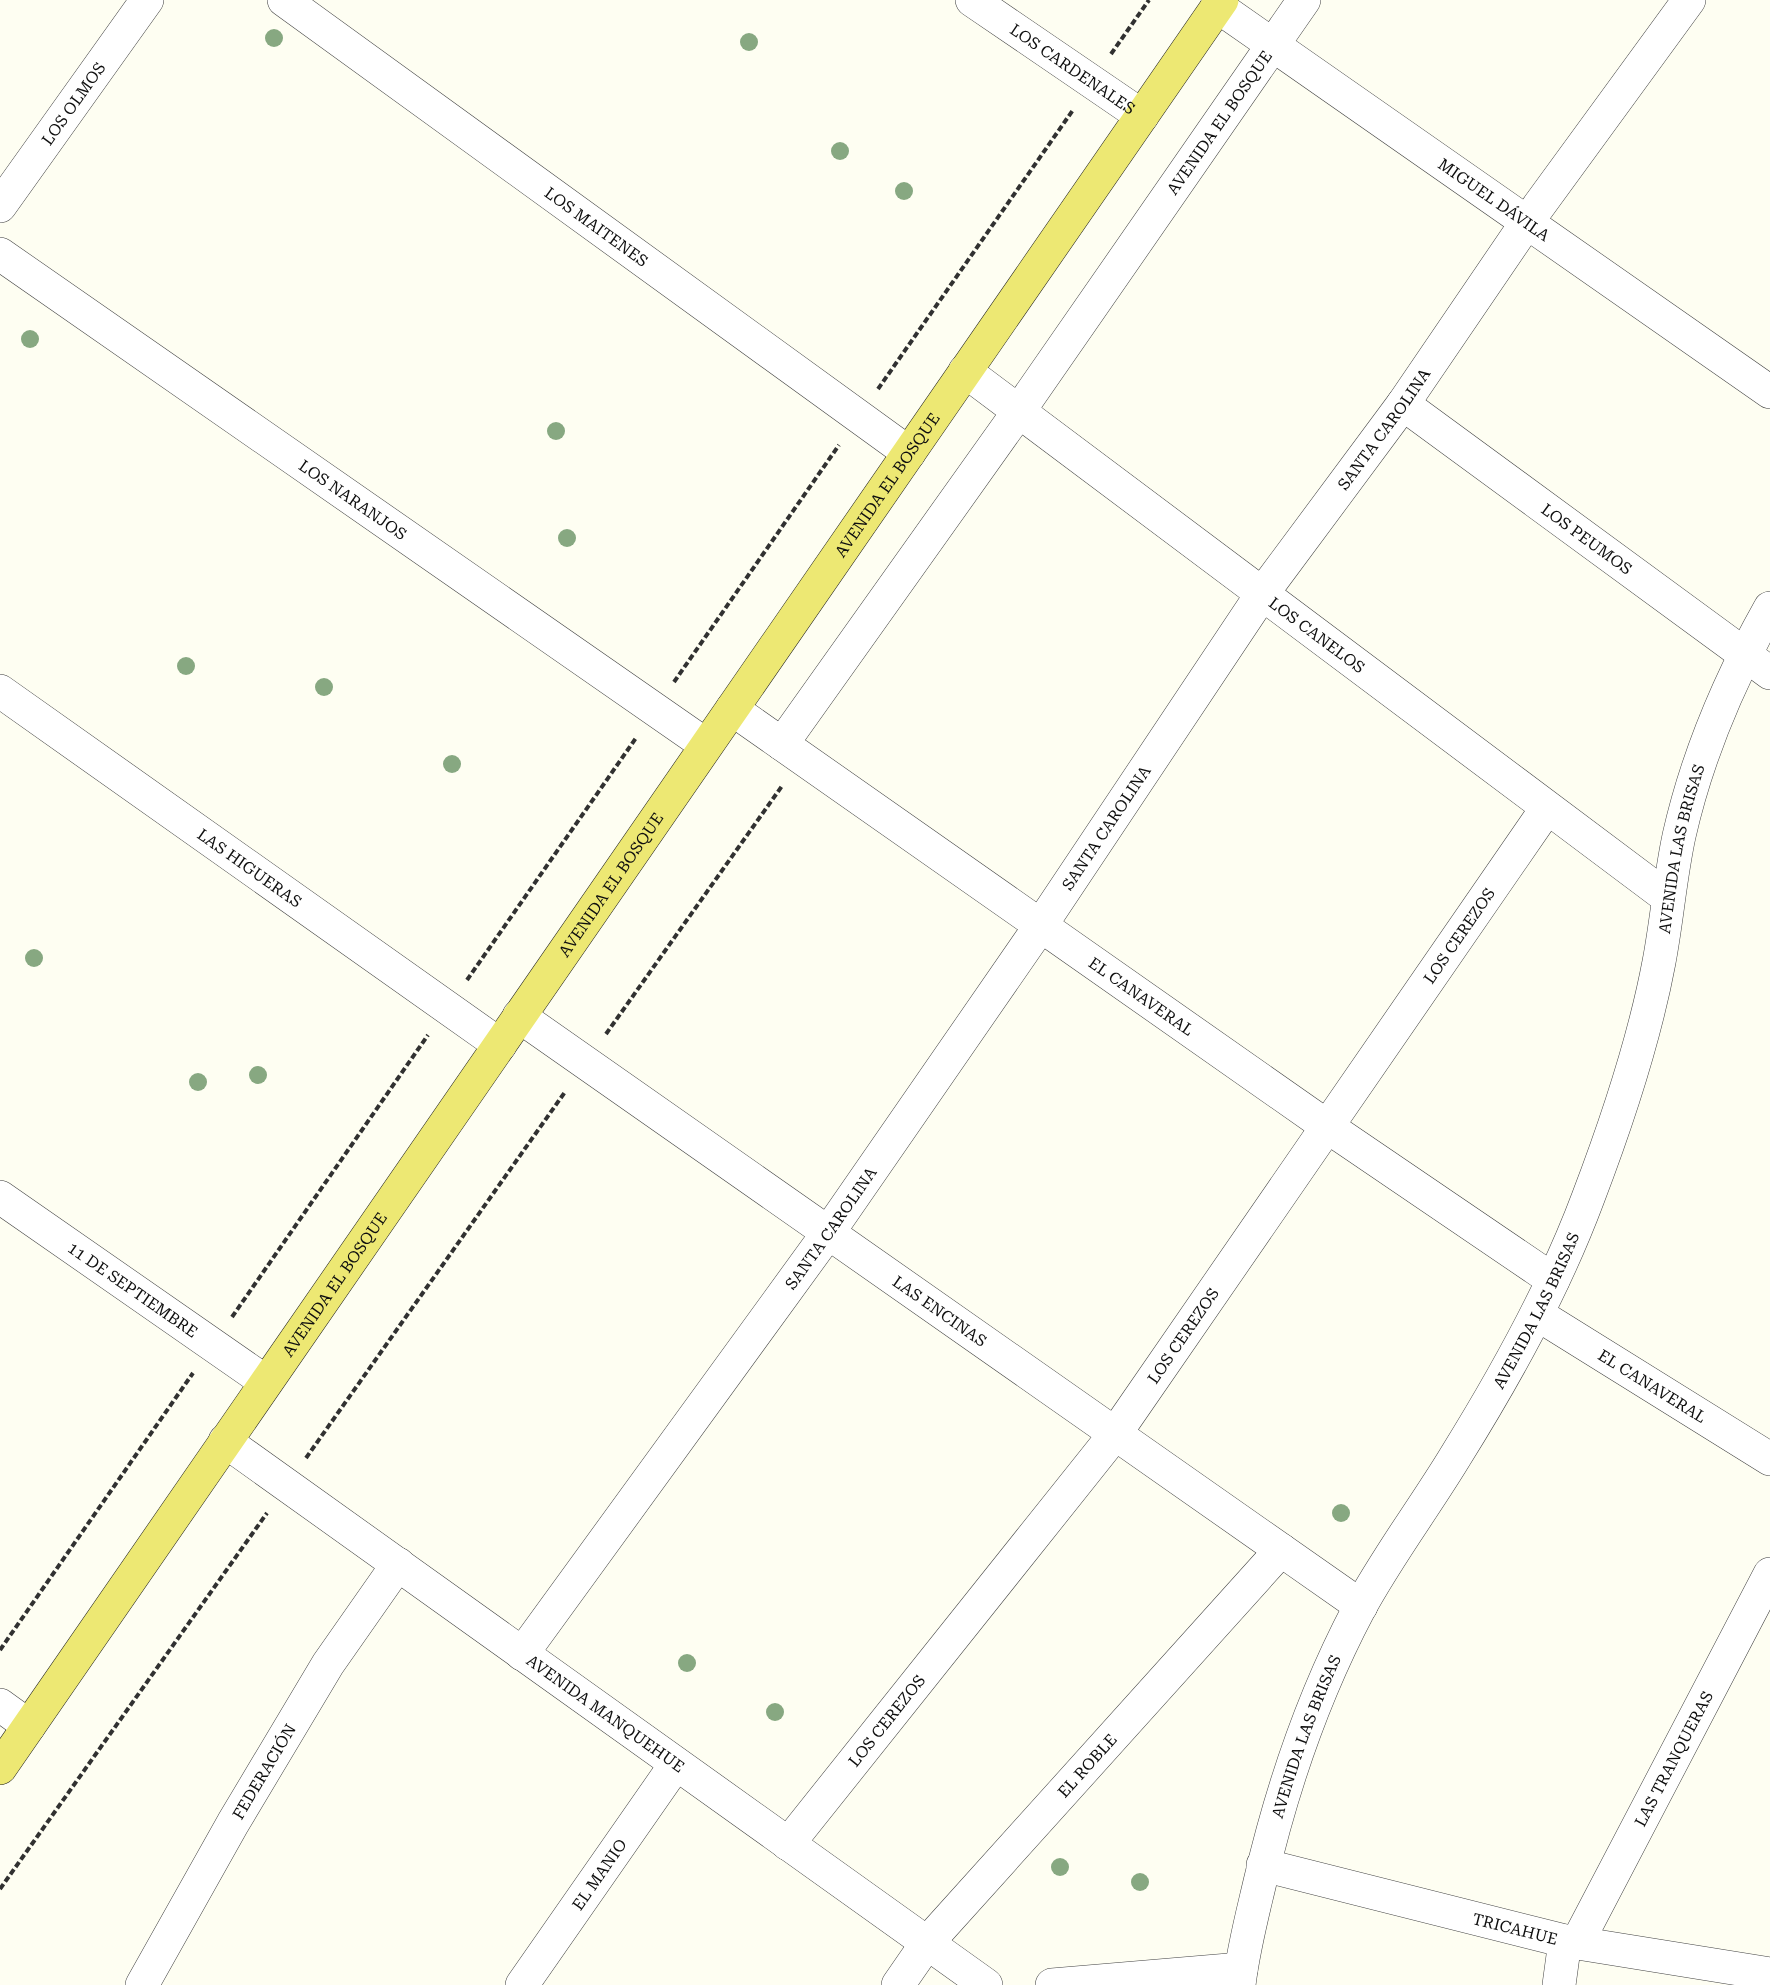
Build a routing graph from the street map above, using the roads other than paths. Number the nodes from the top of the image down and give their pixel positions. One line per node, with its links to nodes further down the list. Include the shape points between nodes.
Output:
1 (147, 0): 9 (street, LOS OLMOS)
2 (284, 0): 16 (street, LOS MAITENES)
3 (972, 0): 8 (street, LOS CARDENALES)
4 (1304, 0): 7 (street, AVENIDA EL BOSQUE)
5 (1689, 0): 10 (street, SANTA CAROLINA)
6 (1220, 3): 7 (street, MIGUEL DÁVILA); 8 (main road, AVENIDA EL BOSQUE)
7 (1273, 45): 10 (street, MIGUEL DÁVILA); 15 (street, AVENIDA EL BOSQUE)
8 (1142, 116): 12 (main road, AVENIDA EL BOSQUE)
9 (0, 206)
10 (1527, 222): 13 (street, MIGUEL DÁVILA); 14 (street, SANTA CAROLINA)
11 (0, 254): 23 (street, LOS NARANJOS)
12 (965, 371): 15 (street, LOS CANELOS); 16 (main road, AVENIDA EL BOSQUE)
13 (1770, 392)
14 (1402, 404): 17 (street, SANTA CAROLINA); 19 (street, LOS PEUMOS)
15 (1018, 411): 17 (street, LOS CANELOS); 24 (street, AVENIDA EL BOSQUE)
16 (909, 453): 22 (main road, AVENIDA EL BOSQUE)
17 (1262, 594): 25 (street, LOS CANELOS); 27 (street, SANTA CAROLINA)
18 (1770, 608): 19 (street, AVENIDA LAS BRISAS)
19 (1744, 654): 20 (street, LOS PEUMOS); 26 (street, AVENIDA LAS BRISAS, via 1698,771)
20 (1770, 674)
21 (0, 691): 29 (street, LAS HIGUERAS)
22 (732, 709): 23 (main road, AVENIDA EL BOSQUE); 24 (street, EL CANAVERAL)
23 (706, 745): 28 (main road, AVENIDA EL BOSQUE)
24 (792, 751): 27 (street, EL CANAVERAL)
25 (1547, 808): 26 (street, LOS CANELOS); 30 (street, LOS CEREZOS)
26 (1667, 897): 33 (street, AVENIDA LAS BRISAS, via 1659,962 1636,1055 1615,1124)
27 (1041, 925): 30 (street, EL CANAVERAL); 32 (street, SANTA CAROLINA)
28 (519, 1016): 29 (main road, AVENIDA EL BOSQUE); 32 (street, LAS ENCINAS)
29 (500, 1045): 35 (main road, AVENIDA EL BOSQUE)
30 (1328, 1127): 33 (street, EL CANAVERAL); 36 (street, LOS CEREZOS)
31 (0, 1197): 35 (street, 11 DE SEPTIEMBRE)
32 (828, 1233): 36 (street, LAS ENCINAS); 43 (street, SANTA CAROLINA)
33 (1553, 1280): 34 (street, AVENIDA LAS BRISAS)
34 (1537, 1314): 38 (street, EL CANAVERAL); 42 (street, AVENIDA LAS BRISAS, via 1457,1455)
35 (266, 1382): 37 (main road, AVENIDA EL BOSQUE)
36 (1115, 1434): 39 (street, LAS ENCINAS); 48 (street, LOS CEREZOS)
37 (225, 1441): 40 (street, AVENIDA MANQUEHUE); 45 (main road, AVENIDA EL BOSQUE)
38 (1770, 1459)
39 (1281, 1550): 42 (street, LAS ENCINAS); 51 (street, EL ROBLE)
40 (398, 1564): 43 (street, AVENIDA MANQUEHUE); 54 (street, FEDERACIÓN, via 328,1664)
41 (1770, 1574): 50 (street, LAS TRANQUERAS)
42 (1361, 1606): 49 (street, AVENIDA LAS BRISAS, via 1312,1708 1272,1824)
43 (522, 1654): 46 (street, AVENIDA MANQUEHUE)
44 (0, 1705): 45 (street)
45 (29, 1725): 47 (main road, AVENIDA EL BOSQUE)
46 (676, 1764): 48 (street, AVENIDA MANQUEHUE); 55 (street, EL MANIO)
47 (0, 1768)
48 (788, 1844): 51 (street, AVENIDA MANQUEHUE)
49 (1263, 1865): 50 (street, TRICAHUE); 53 (street, AVENIDA LAS BRISAS)
50 (1571, 1942): 52 (street, TRICAHUE); 59 (street, LAS TRANQUERAS)
51 (927, 1943): 56 (street, EL ROBLE); 57 (street, AVENIDA MANQUEHUE)
52 (1770, 1974)
53 (1240, 1977): 58 (street)
54 (142, 1985)
55 (522, 1985)
56 (898, 1985)
57 (986, 1985)
58 (1052, 1985)
59 (1559, 1985)

